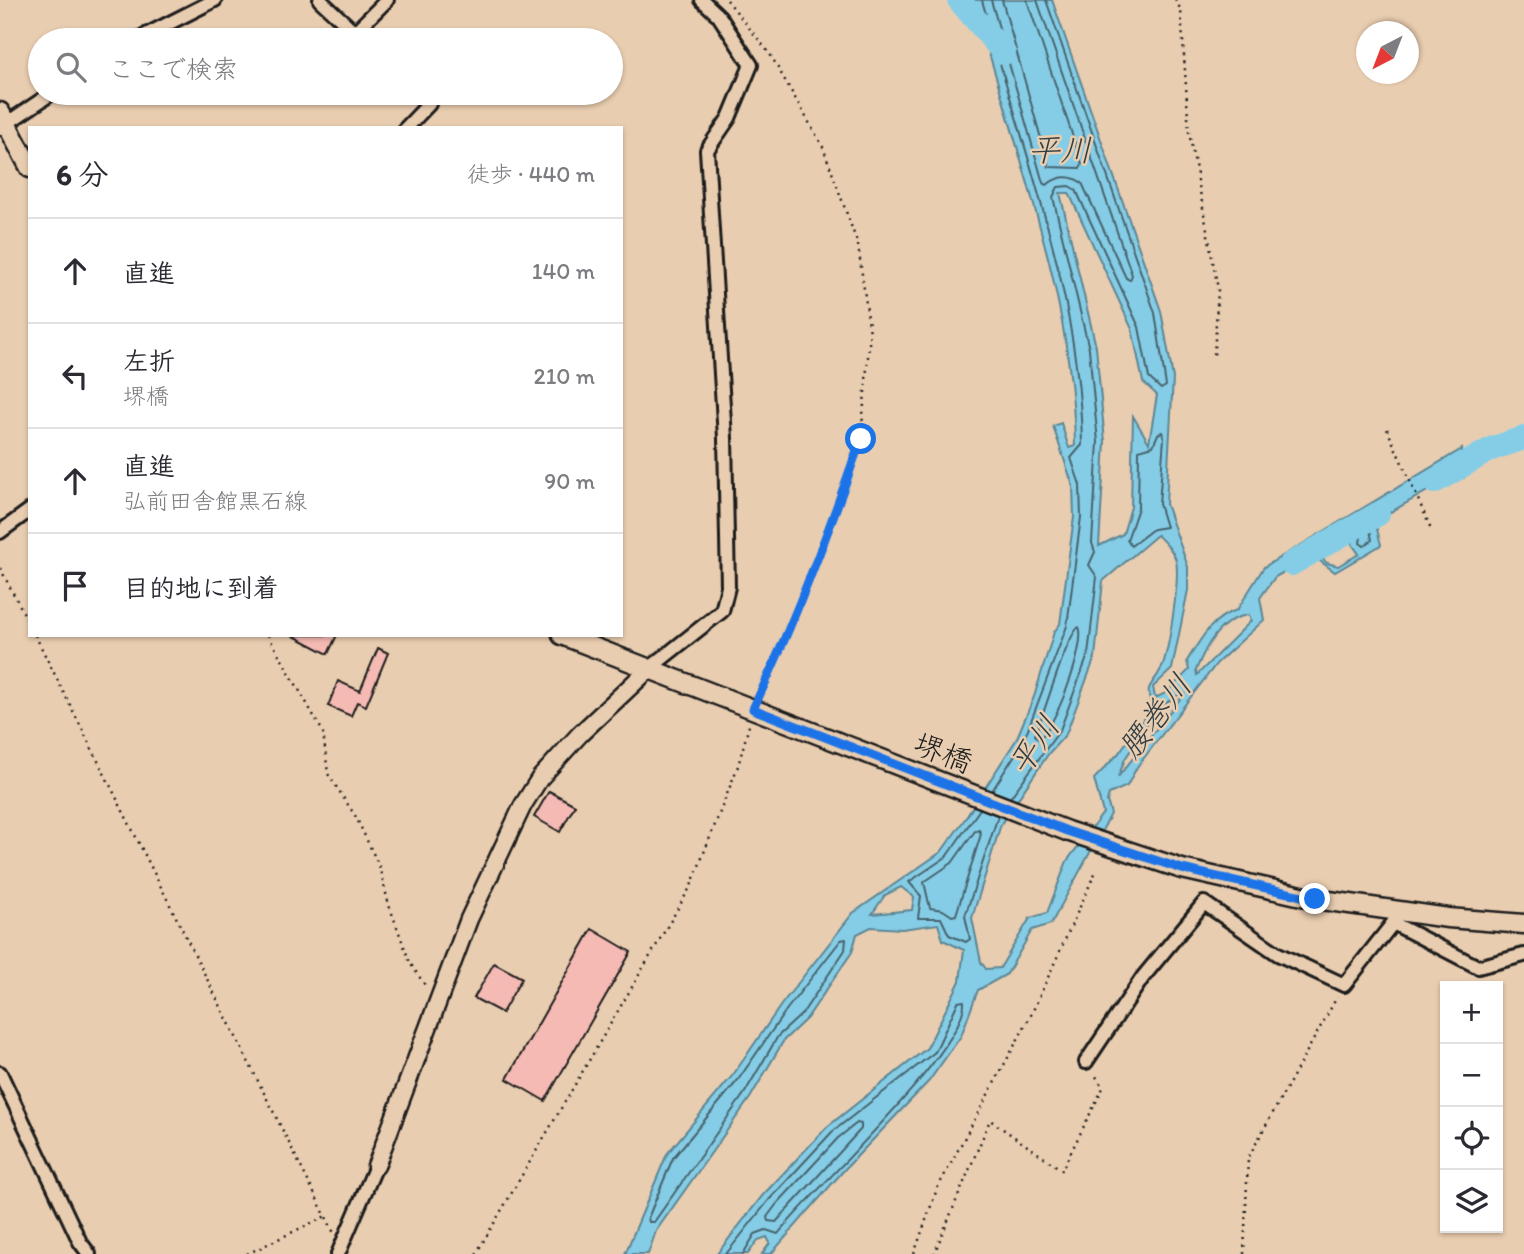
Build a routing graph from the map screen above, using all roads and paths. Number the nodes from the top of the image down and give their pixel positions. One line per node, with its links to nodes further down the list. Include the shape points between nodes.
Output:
1 (215, 0): 7 (street)
2 (320, 0): 8 (street)
3 (387, 0): 9 (street)
4 (702, 0): 25 (street, via 719,16 751,65 729,118 707,150 728,587 722,611)
5 (727, 0): 26 (path, via 770,54 823,147 858,244 870,333 861,439)
6 (1175, 0): 15 (path, via 1181,10 1189,132 1218,289)
7 (160, 28)
8 (350, 28)
9 (365, 28)
10 (31, 105): 12 (street)
11 (428, 105): 13 (street)
12 (2, 121): 14 (main road)
13 (408, 126)
14 (28, 165)
15 (1214, 356)
16 (1387, 429): 18 (path)
17 (28, 511): 19 (street)
18 (1432, 531)
19 (0, 532)
20 (0, 568): 21 (path)
21 (28, 621)
22 (36, 637): 36 (path)
23 (269, 637): 32 (path, via 323,732 328,774 356,817 379,866 410,963 420,983)
24 (567, 637): 25 (main road, 堺橋)
25 (650, 668): 26 (main road, 堺橋); 32 (street, via 580,734 534,787 469,919)
26 (759, 712): 28 (main road, 堺橋, via 1142,856 1222,879); 40 (path, via 691,886)
27 (1097, 869): 41 (path, via 1042,993 937,1189)
28 (1396, 917): 29 (main road, 堺橋); 30 (street, via 1478,967); 31 (street)
29 (1524, 924)
30 (1524, 955)
31 (1344, 985): 33 (street, via 1278,954 1204,904 1143,978); 43 (path, via 1248,1158)
32 (440, 999): 35 (street)
33 (1086, 1062): 42 (path, via 1103,1088 1062,1170 990,1120)
34 (0, 1073): 38 (street)
35 (376, 1166): 37 (street)
36 (326, 1216): 37 (path); 39 (path)
37 (339, 1250)
38 (89, 1254)
39 (247, 1254)
40 (476, 1254)
41 (914, 1254)
42 (934, 1254)
43 (1244, 1254)

